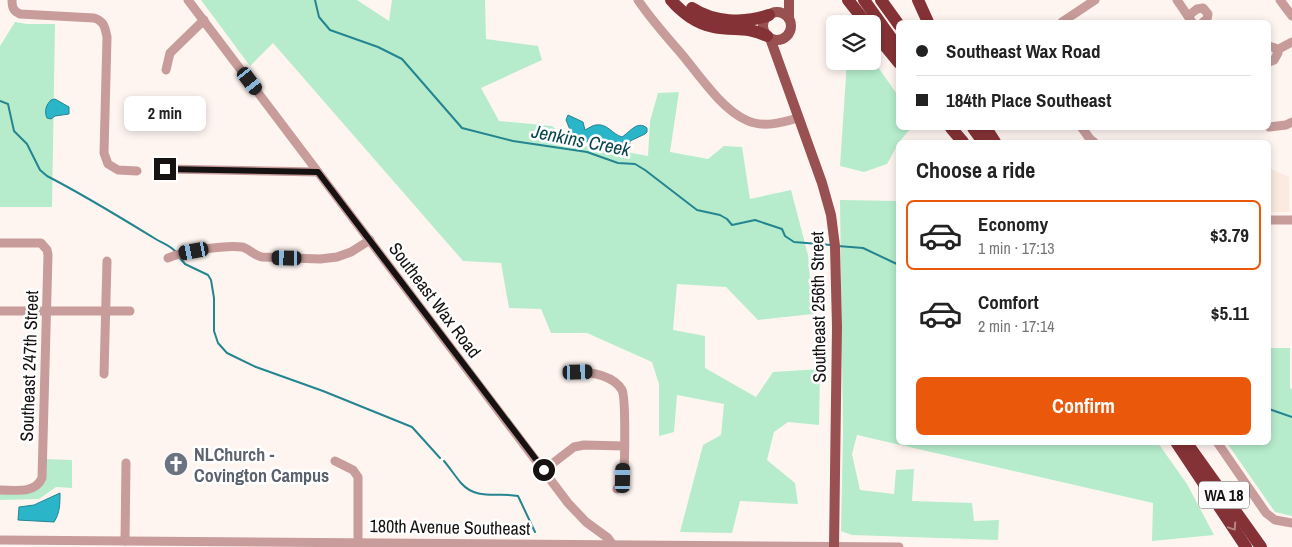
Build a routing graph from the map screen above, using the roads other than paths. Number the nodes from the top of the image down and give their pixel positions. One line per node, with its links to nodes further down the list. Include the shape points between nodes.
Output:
1 (12, 0): 45 (street, via 12,7 20,14 94,18 105,25 104,154 108,164 118,170)
2 (188, 0): 20 (street, Southeast Wax Road)
3 (638, 0): 35 (street, via 714,94 733,112 746,120 766,124 781,124)
4 (671, 0): 26 (highway, via 688,15 707,25 752,29)
5 (682, 0): 15 (highway, via 701,13 722,19 747,20)
6 (784, 0): 15 (main road)
7 (789, 0): 18 (main road)
8 (848, 0): 16 (highway)
9 (864, 0): 29 (highway)
10 (881, 0): 24 (highway)
11 (918, 0): 21 (highway)
12 (1095, 0): 22 (street)
13 (1177, 0): 19 (street)
14 (1280, 0): 17 (street)
15 (772, 14): 18 (main road, via 783,14); 26 (main road, via 764,23)
16 (860, 15)
17 (1292, 16)
18 (789, 18): 25 (main road, via 791,27)
19 (1190, 19): 23 (street, via 1197,9 1203,8 1208,14)
20 (204, 20): 33 (street, via 170,53); 46 (street, Southeast Wax Road)
21 (927, 20)
22 (1065, 20)
23 (1206, 20)
24 (896, 21)
25 (788, 35): 26 (main road, via 780,40); 34 (main road, Southeast 256th Street, via 783,49)
26 (769, 37): 34 (main road, Southeast 256th Street)
27 (881, 41): 31 (highway)
28 (1292, 42): 30 (street)
29 (896, 45)
30 (1273, 48): 32 (street, via 1276,58)
31 (896, 59)
32 (1271, 61)
33 (166, 70)
34 (784, 73): 35 (main road, Southeast 256th Street)
35 (798, 118): 76 (main road, Southeast 256th Street, via 828,202 835,246)
36 (1292, 122): 37 (street)
37 (1271, 127)
38 (952, 130): 41 (highway)
39 (974, 130): 42 (highway)
40 (1084, 130): 43 (street)
41 (962, 140)
42 (981, 140)
43 (1091, 140)
44 (165, 169): 46 (street)
45 (137, 171)
46 (318, 172): 49 (street, Southeast Wax Road)
47 (1271, 220): 48 (street)
48 (1292, 220)
49 (370, 240): 51 (street, via 352,252 328,258 262,257 243,247 206,249); 65 (street, Southeast Wax Road)
50 (0, 243): 54 (street, Southeast 247th Street, via 41,243 45,247 48,255)
51 (168, 258)
52 (107, 261): 55 (street)
53 (0, 311): 54 (street)
54 (47, 311): 55 (street); 67 (street, Southeast 247th Street, via 42,478 30,490)
55 (106, 311): 56 (street); 58 (street)
56 (130, 311)
57 (578, 372): 62 (street, via 605,377 622,389 625,399)
58 (104, 374)
59 (1178, 445): 78 (highway, WA 18, one-way to 78)
60 (1188, 445): 79 (highway, WA 18)
61 (1219, 445): 69 (street, via 1266,513 1275,520)
62 (624, 446): 65 (street, via 574,447); 66 (street, via 623,478)
63 (335, 461): 72 (street, via 353,470 357,476)
64 (126, 463): 71 (street)
65 (544, 470): 68 (street, Southeast Wax Road)
66 (617, 489)
67 (0, 490)
68 (586, 522): 74 (street, Southeast Wax Road); 75 (street, Southeast Wax Road)
69 (1292, 523)
70 (0, 540): 71 (street, 180th Avenue Southeast)
71 (125, 541): 72 (street, 180th Avenue Southeast)
72 (358, 542): 73 (street, 180th Avenue Southeast)
73 (479, 545): 74 (street, 180th Avenue Southeast)
74 (592, 545): 75 (street, 180th Avenue Southeast)
75 (613, 545): 76 (street, 180th Avenue Southeast)
76 (834, 546): 77 (street, 180th Avenue Southeast)
77 (899, 547)
78 (1246, 547)
79 (1261, 547)

